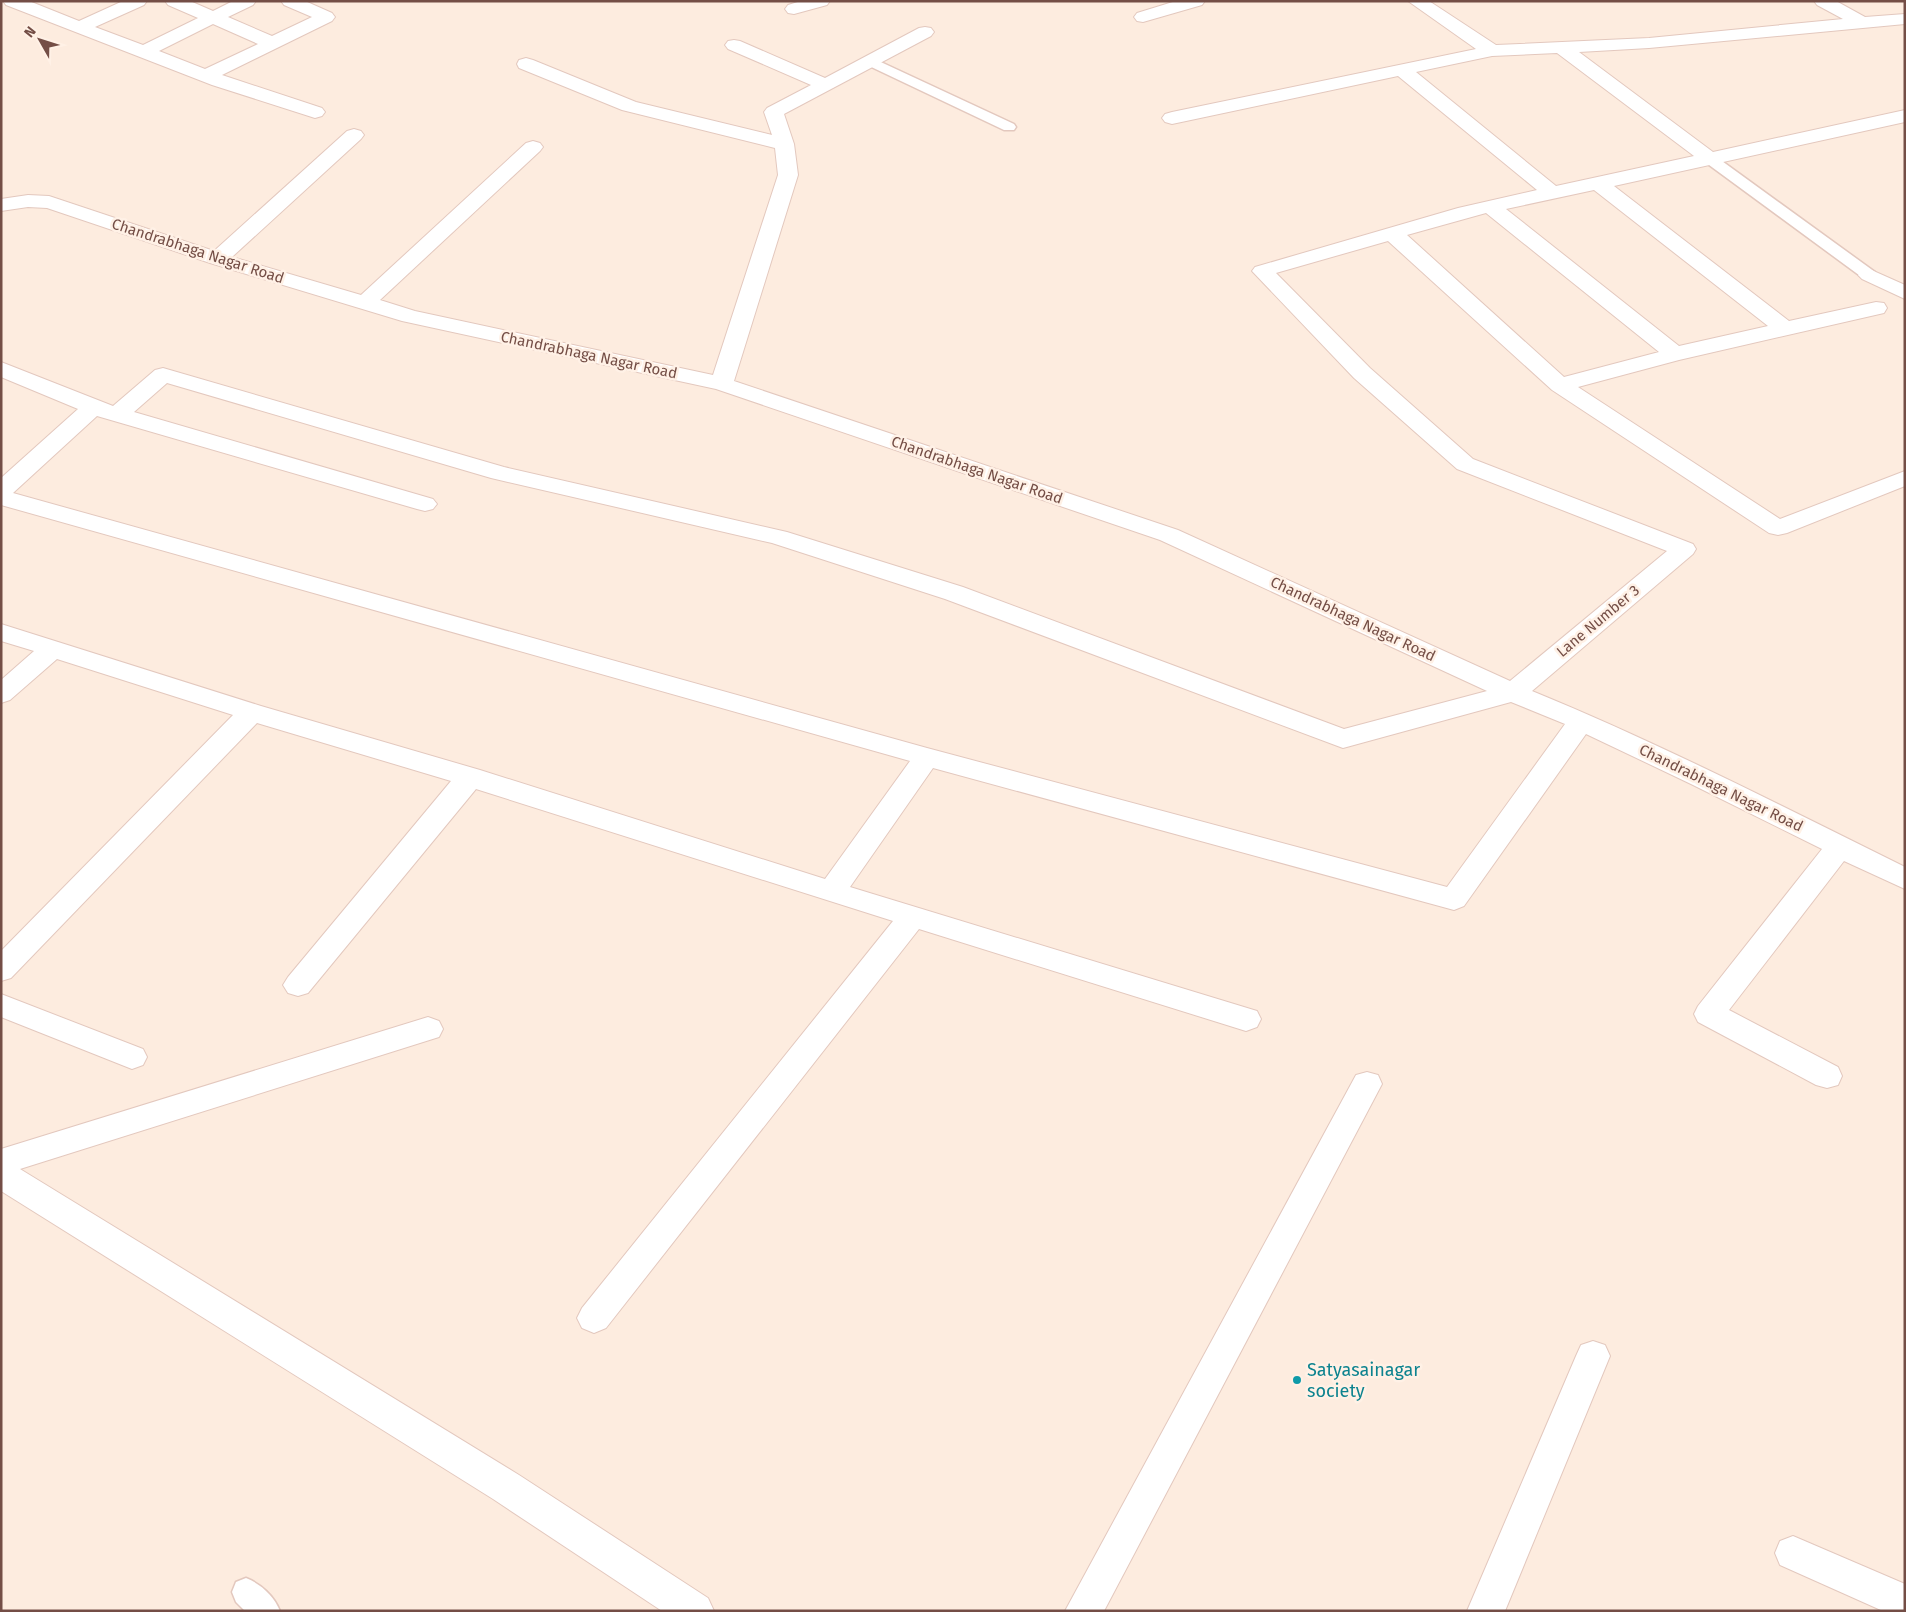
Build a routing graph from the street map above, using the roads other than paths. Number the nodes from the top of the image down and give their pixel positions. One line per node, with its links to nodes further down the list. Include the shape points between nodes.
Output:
1 (12, 1): 15 (street)
2 (138, 1): 15 (street)
3 (174, 1): 12 (street)
4 (247, 1): 12 (street)
5 (290, 1): 17 (street, via 326,17)
6 (821, 1): 10 (street)
7 (1196, 1): 11 (street)
8 (1417, 1): 20 (street)
9 (1823, 1): 14 (street)
10 (794, 9)
11 (1143, 17)
12 (213, 18): 17 (street); 21 (street)
13 (1905, 20): 14 (street)
14 (1862, 23): 19 (street)
15 (80, 28): 21 (street)
16 (925, 32): 22 (street)
17 (272, 44): 25 (street)
18 (734, 45): 26 (street)
19 (1562, 48): 20 (street); 34 (street)
20 (1492, 51): 24 (street)
21 (142, 52): 25 (street)
22 (870, 61): 26 (street); 30 (lane)
23 (526, 64): 32 (street, via 629,106)
24 (1401, 69): 29 (street); 36 (street)
25 (206, 76): 27 (street)
26 (826, 85): 32 (street, via 774,112)
27 (314, 112)
28 (1905, 116): 34 (street)
29 (1172, 118)
30 (1009, 127)
31 (354, 135): 40 (street)
32 (784, 144): 48 (street, via 788,175)
33 (533, 147): 43 (street)
34 (1710, 158): 35 (street); 41 (lane)
35 (1598, 183): 36 (street); 45 (street)
36 (1552, 193): 38 (street)
37 (1, 204): 40 (street, Chandrabhaga Nagar Road, via 48,202)
38 (1491, 207): 39 (street); 46 (street)
39 (1392, 233): 49 (street); 58 (street, Lane Number 3, via 1262,271 1362,373 1465,464 1684,549)
40 (217, 259): 43 (street, Chandrabhaga Nagar Road)
41 (1869, 275): 42 (street)
42 (1905, 293)
43 (365, 303): 48 (street, Chandrabhaga Nagar Road, via 410,316)
44 (1876, 308): 45 (street)
45 (1785, 329): 46 (street)
46 (1675, 354): 49 (street)
47 (1, 369): 50 (street)
48 (722, 384): 58 (street, Chandrabhaga Nagar Road, via 1169,535)
49 (1560, 385): 52 (street, via 1778,528)
50 (94, 407): 51 (street); 53 (street)
51 (117, 415): 55 (street); 58 (street, via 163,375 499,473 778,537 954,593 1343,739)
52 (1905, 478)
53 (1, 491)
54 (1, 497): 62 (street)
55 (425, 504)
56 (1, 632): 57 (street)
57 (52, 650): 59 (street); 60 (street)
58 (1513, 693): 61 (street, Chandrabhaga Nagar Road)
59 (1, 694)
60 (252, 712): 63 (street); 68 (street)
61 (1581, 721): 62 (street, via 1454,899); 64 (street, Chandrabhaga Nagar Road)
62 (927, 757): 66 (street)
63 (470, 777): 66 (street); 69 (street)
64 (1840, 846): 65 (street, Chandrabhaga Nagar Road); 74 (street, via 1709,1014)
65 (1905, 879)
66 (831, 892): 67 (street)
67 (913, 916): 71 (street); 78 (street)
68 (1, 970)
69 (298, 985)
70 (1, 1005): 73 (street)
71 (1246, 1020)
72 (428, 1029): 76 (street)
73 (132, 1057)
74 (1827, 1076)
75 (1367, 1084): 83 (street)
76 (1, 1162)
77 (1, 1174): 82 (street, via 506,1487)
78 (594, 1318)
79 (1592, 1356): 84 (street)
80 (1793, 1553): 81 (street)
81 (1905, 1602)
82 (695, 1611)
83 (1084, 1611)
84 (1486, 1611)

